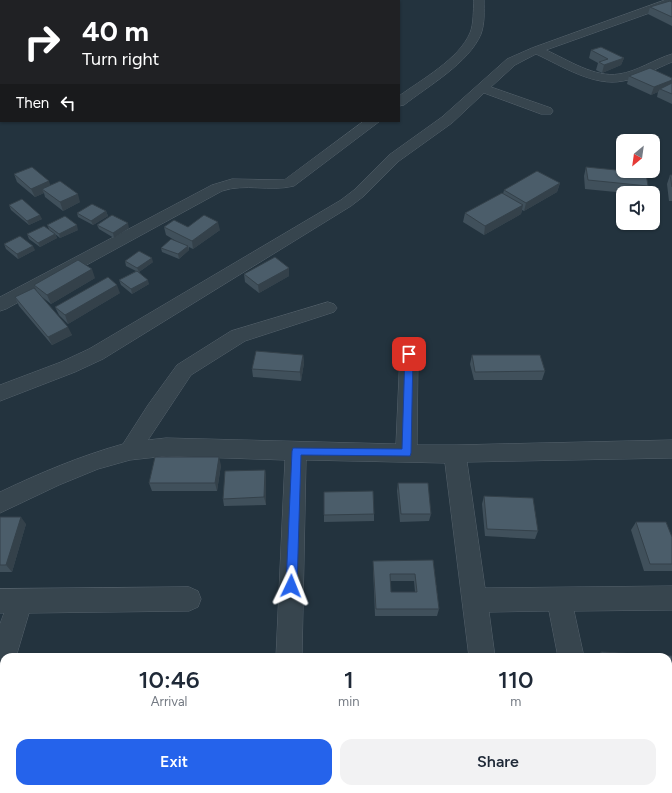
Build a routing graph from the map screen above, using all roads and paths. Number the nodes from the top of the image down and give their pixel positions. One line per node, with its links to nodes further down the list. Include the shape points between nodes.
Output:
1 (482, 1): 6 (street, via 472,42 451,63)
2 (672, 1): 3 (street)
3 (536, 50): 4 (street, via 594,75 616,79); 5 (street, via 511,62)
4 (672, 58)
5 (482, 88): 7 (street); 12 (street, via 446,120 394,158 346,203 96,354)
6 (400, 101)
7 (546, 111)
8 (372, 122): 9 (street, via 289,183 232,183 217,188)
9 (0, 305)
10 (328, 308): 14 (street, via 238,336 184,370)
11 (409, 354): 16 (street)
12 (0, 393)
13 (672, 448): 17 (street)
14 (130, 451): 15 (street, via 166,447); 18 (street, via 94,461)
15 (296, 451): 16 (street); 25 (street)
16 (406, 453): 17 (street)
17 (455, 454): 22 (street)
18 (0, 503)
19 (189, 598): 23 (street)
20 (672, 598): 21 (street)
21 (559, 599): 22 (street); 27 (street)
22 (474, 600): 26 (street)
23 (10, 601): 24 (street)
24 (2, 653)
25 (288, 653)
26 (481, 653)
27 (570, 653)

